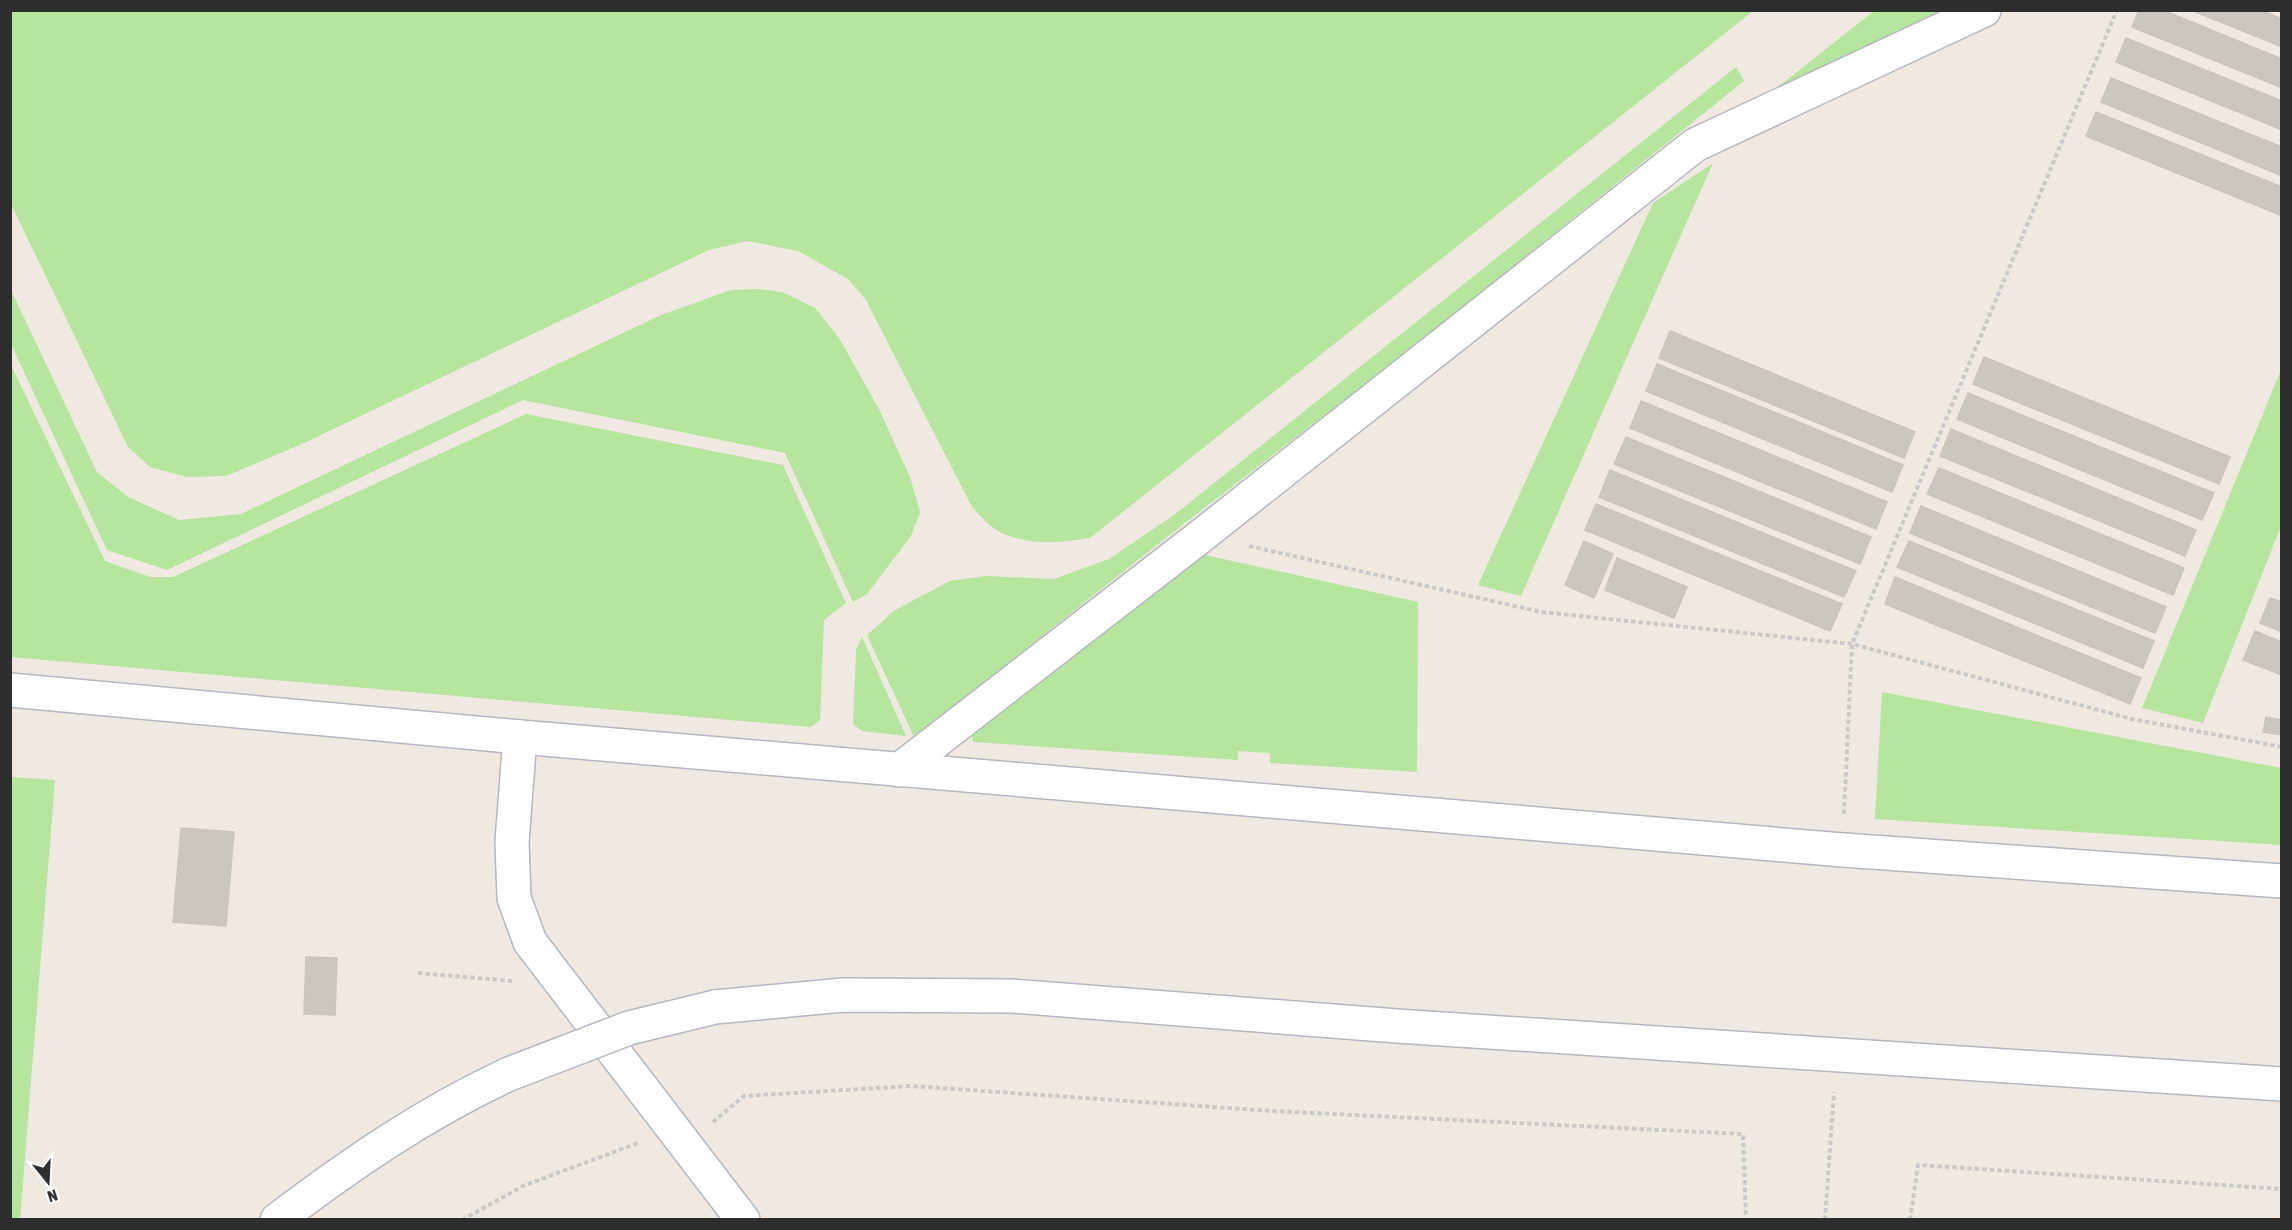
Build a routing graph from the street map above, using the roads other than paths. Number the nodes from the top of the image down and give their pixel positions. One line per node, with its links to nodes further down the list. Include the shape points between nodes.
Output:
1 (1983, 10): 4 (street, via 1695,145)
2 (10, 690): 3 (street)
3 (520, 737): 4 (street); 8 (street, via 512,842 514,898 530,942)
4 (899, 770): 5 (street, via 1843,850)
5 (2282, 880)
6 (2282, 1084): 7 (street, bridge, via 1409,1027 1012,996 843,995 715,1007 629,1028 564,1051 458,1098 401,1132)
7 (277, 1220)
8 (743, 1220)

